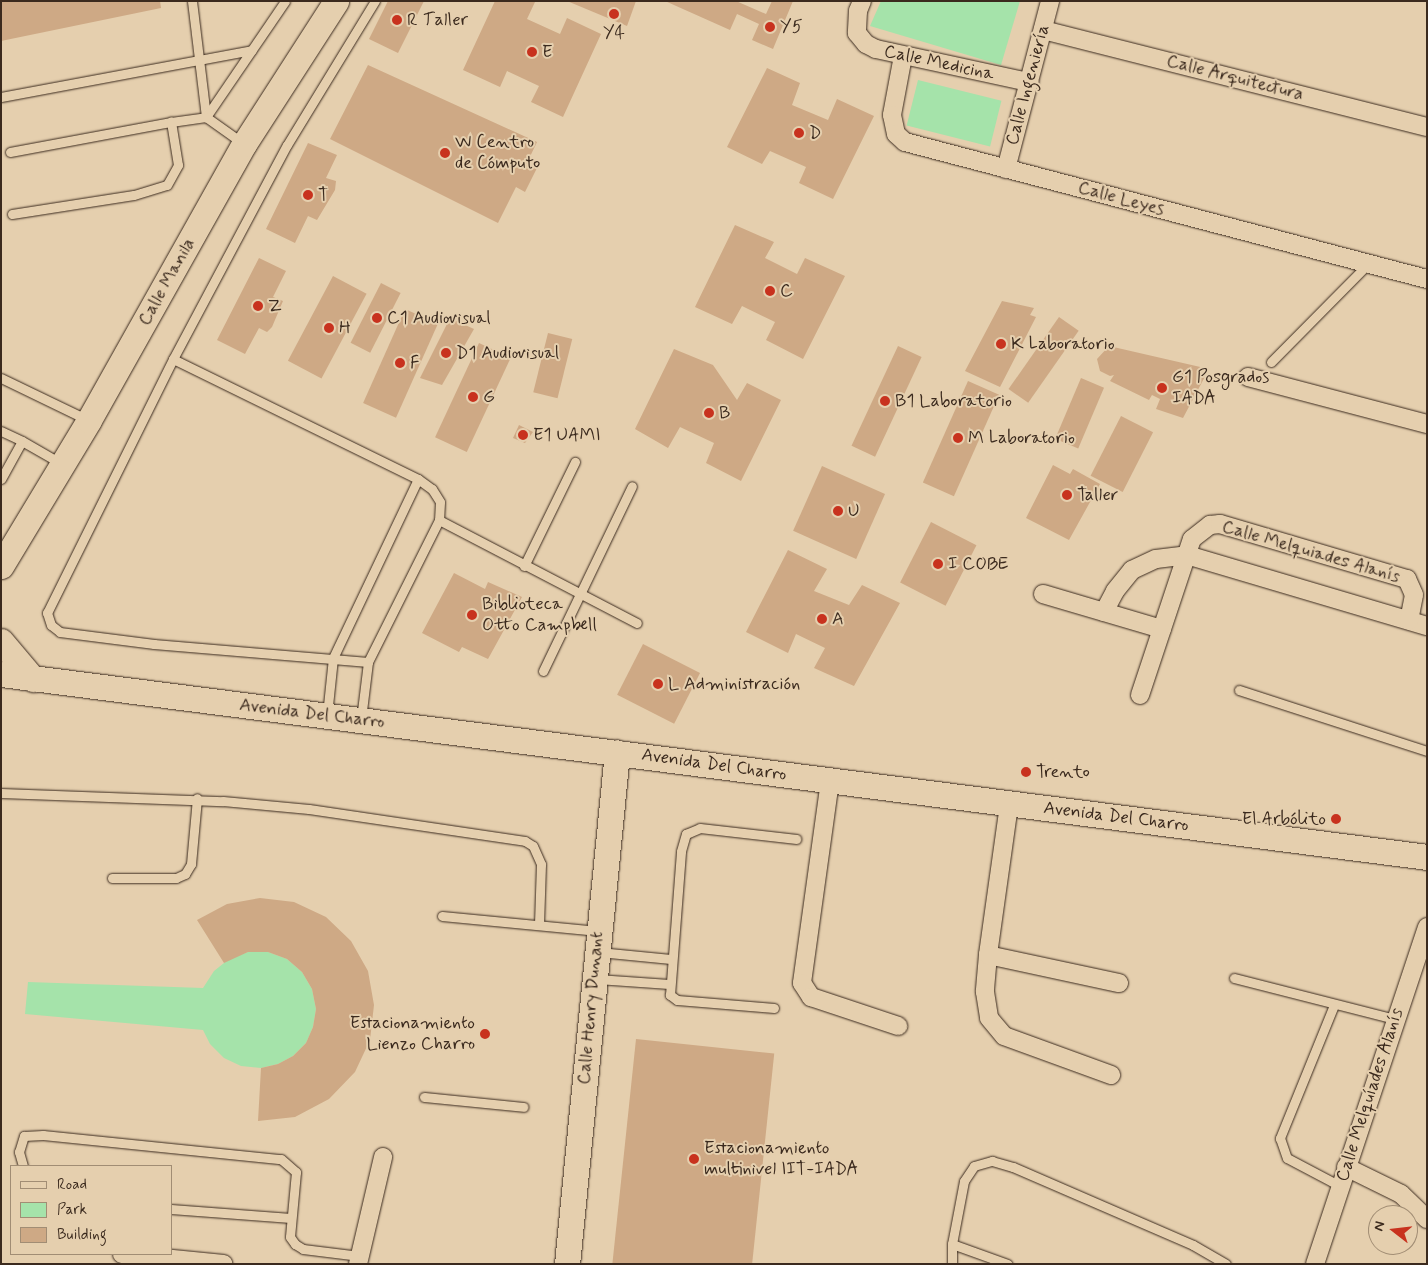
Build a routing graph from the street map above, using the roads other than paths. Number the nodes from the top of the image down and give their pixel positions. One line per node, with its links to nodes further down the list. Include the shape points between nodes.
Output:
1 (192, 1): 10 (lane)
2 (285, 1): 8 (lane)
3 (336, 1): 16 (street, Calle Manila)
4 (375, 1): 22 (lane, via 287,145)
5 (862, 1): 9 (street, Calle Medicina, via 856,25 860,39 876,49)
6 (1050, 1): 7 (street, Calle Ingeniería)
7 (1043, 30): 11 (street, Calle Ingeniería); 15 (street, Calle Arquitectura)
8 (252, 50): 10 (lane); 13 (lane)
9 (904, 56): 11 (street, Calle Medicina); 18 (street, Calle Leyes, via 892,115 896,134 905,142)
10 (201, 59): 12 (lane); 13 (lane)
11 (1029, 82): 18 (street, Calle Ingeniería)
12 (1, 97)
13 (206, 117): 14 (lane); 16 (lane)
14 (171, 122): 17 (lane); 19 (lane, via 178,165 167,184 134,195)
15 (1427, 127)
16 (244, 144): 26 (street, Calle Manila)
17 (10, 152)
18 (1006, 169): 20 (street, Calle Leyes)
19 (12, 214)
20 (1368, 264): 21 (street, Calle Leyes); 23 (lane)
21 (1427, 279)
22 (173, 359): 33 (lane); 47 (lane, via 50,603 47,613 51,625 60,632 154,644)
23 (1271, 362)
24 (1248, 377): 27 (street)
25 (1, 378): 26 (lane)
26 (89, 420): 31 (street, Calle Manila)
27 (1427, 424)
28 (1, 431): 29 (lane)
29 (22, 441): 31 (lane); 32 (lane)
30 (576, 462): 38 (lane)
31 (63, 464): 37 (street, Calle Manila)
32 (1, 479)
33 (418, 479): 35 (lane, via 432,488 440,502); 47 (lane)
34 (632, 486): 39 (lane)
35 (439, 520): 38 (lane); 48 (lane)
36 (1187, 555): 41 (street, via 1156,559 1132,570); 42 (street); 42 (street, Calle Melquiades Alanís, via 1192,539 1199,532 1210,525 1220,524 1394,574 1407,579 1414,590); 45 (street, Calle Melquiades Alanís)
37 (1, 566)
38 (524, 566): 39 (lane)
39 (581, 594): 43 (lane); 49 (lane)
40 (1043, 594): 41 (street)
41 (1104, 612): 45 (street)
42 (1409, 621): 44 (street)
43 (637, 623)
44 (1427, 626)
45 (1162, 629): 53 (street, Calle Melquiades Alanís)
46 (1, 641): 51 (street)
47 (333, 658): 48 (lane); 54 (lane)
48 (368, 662): 55 (lane)
49 (543, 672)
50 (1, 674): 51 (street, Avenida Del Charro)
51 (33, 679): 54 (street, Avenida Del Charro)
52 (1239, 690): 56 (lane)
53 (1140, 695)
54 (327, 716): 55 (street, Avenida Del Charro)
55 (361, 720): 57 (street, Avenida Del Charro)
56 (1427, 751)
57 (617, 752): 58 (street, Avenida Del Charro); 68 (street, Calle Henry Dunant)
58 (830, 780): 61 (street, Avenida Del Charro); 78 (street, via 802,984 811,997)
59 (1, 793): 60 (lane)
60 (197, 798): 64 (lane, via 190,864 185,874 176,878); 66 (lane, via 309,809 525,841 533,846 541,864)
61 (1009, 805): 63 (street, Avenida Del Charro); 69 (street)
62 (796, 839): 70 (lane, via 712,828 686,834 681,851)
63 (1427, 857)
64 (112, 878)
65 (442, 916): 66 (lane)
66 (539, 925): 68 (lane)
67 (1427, 927): 77 (street, Calle Melquíades Alanís)
68 (597, 941): 70 (lane); 71 (street, Calle Henry Dunant)
69 (988, 955): 73 (street); 79 (street, via 985,992 989,1018 995,1028 1004,1036)
70 (671, 959): 74 (lane)
71 (594, 978): 74 (lane); 93 (street, Calle Henry Dunant)
72 (1234, 978): 75 (lane)
73 (1119, 982)
74 (670, 984): 76 (lane, via 670,995 678,1000)
75 (1334, 1005): 77 (lane); 85 (lane, via 1280,1138 1287,1158)
76 (774, 1008)
77 (1395, 1019): 84 (street, Calle Melquíades Alanís)
78 (898, 1026)
79 (1111, 1075)
80 (424, 1097): 81 (lane)
81 (524, 1107)
82 (382, 1157): 91 (street)
83 (23, 1165): 87 (lane, via 20,1143 24,1136 43,1134 281,1159 296,1172)
84 (1346, 1167): 85 (street, Calle Melquíades Alanís); 88 (street, via 1401,1194)
85 (1340, 1186): 97 (street, Calle Melquíades Alanís)
86 (172, 1209): 87 (lane)
87 (292, 1218): 91 (lane, via 290,1237 304,1249)
88 (1427, 1219)
89 (952, 1244): 94 (lane); 95 (lane); 96 (lane, via 968,1172 982,1162 992,1161 1013,1167 1175,1237)
90 (132, 1255): 92 (street)
91 (359, 1260)
92 (222, 1264)
93 (566, 1264)
94 (952, 1264)
95 (1008, 1264)
96 (1226, 1264)
97 (1315, 1264)

